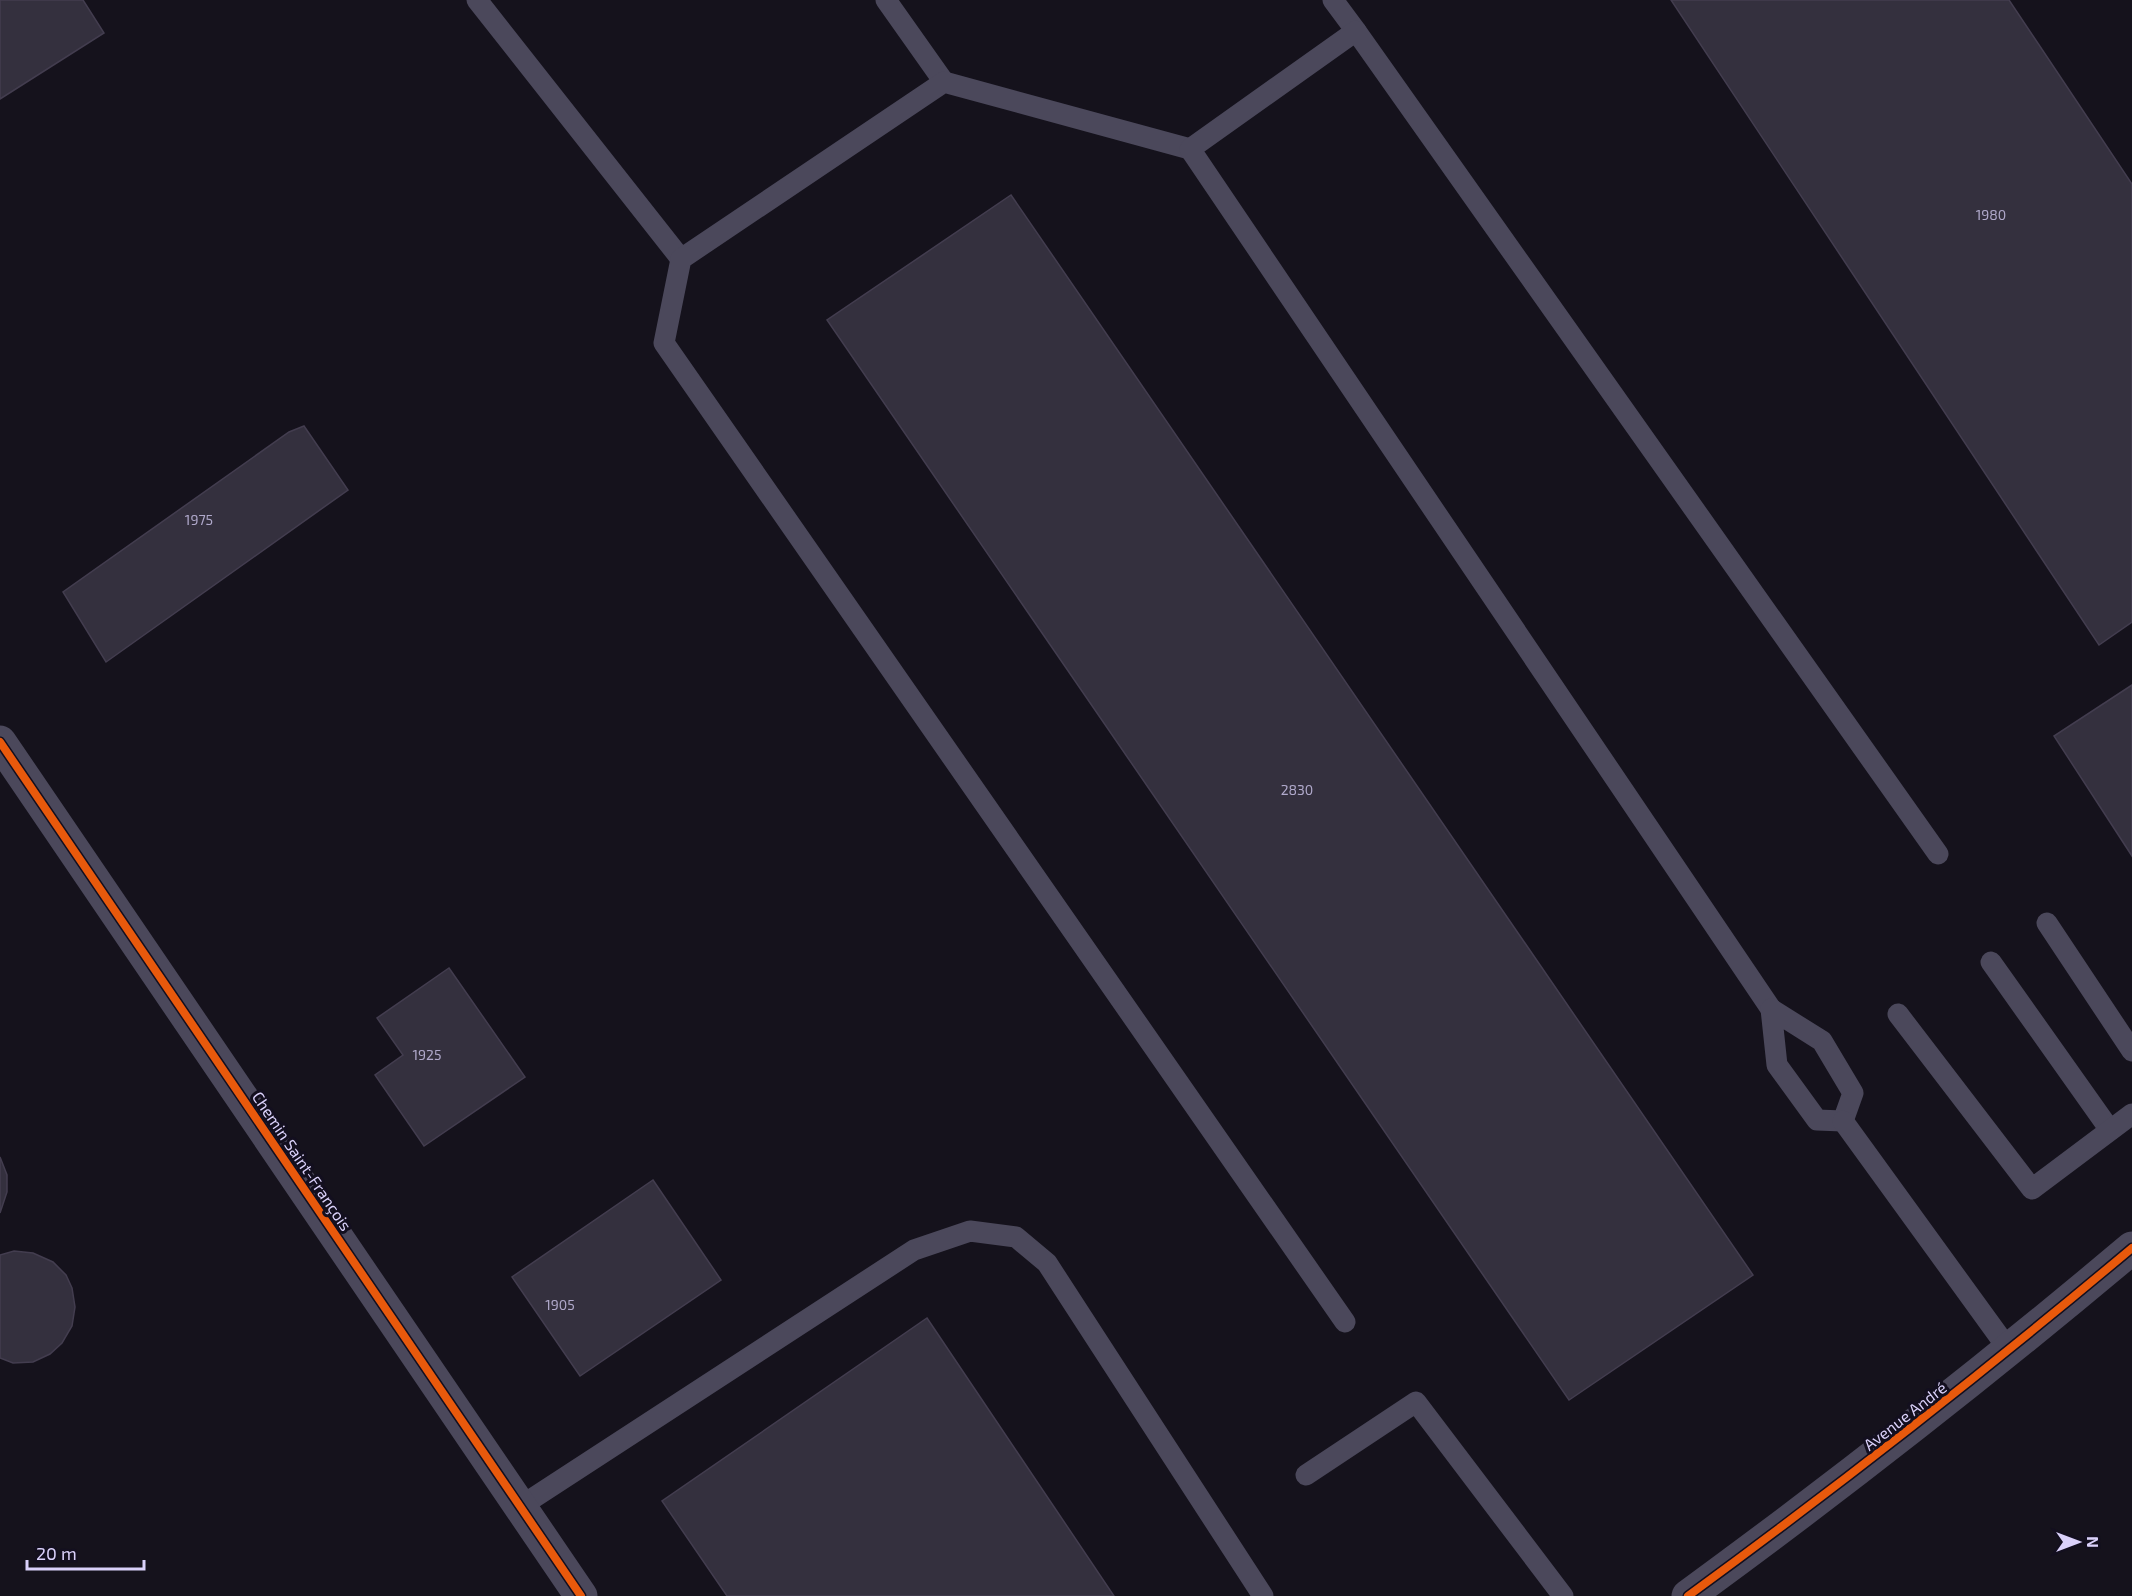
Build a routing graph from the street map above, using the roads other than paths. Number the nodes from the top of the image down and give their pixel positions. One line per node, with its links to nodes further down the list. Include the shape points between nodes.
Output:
1 (477, 0): 7 (lane)
2 (886, 0): 5 (lane)
3 (1334, 0): 4 (lane)
4 (1356, 31): 6 (lane); 9 (lane)
5 (944, 82): 6 (lane); 7 (lane)
6 (1190, 149): 12 (lane)
7 (681, 259): 19 (lane, via 664,343)
8 (0, 742): 22 (street, Chemin Saint-François)
9 (1938, 854)
10 (2047, 923): 14 (lane)
11 (1991, 962): 17 (lane)
12 (1771, 1009): 16 (lane, via 1777,1065 1817,1120); 16 (lane, via 1822,1041 1853,1092)
13 (1898, 1014): 17 (lane, via 2032,1190)
14 (2132, 1052)
15 (2132, 1114): 17 (lane)
16 (1843, 1121): 20 (lane)
17 (2110, 1130)
18 (2132, 1248): 20 (street, Avenue André)
19 (1345, 1322)
20 (2009, 1350): 26 (street, Avenue André, via 1852,1475)
21 (1306, 1475): 25 (lane, via 1416,1402)
22 (521, 1506): 23 (street, Chemin Saint-François); 24 (lane, via 914,1250 970,1231 1016,1236 1047,1263)
23 (581, 1596)
24 (1263, 1596)
25 (1563, 1596)
26 (1688, 1596)

